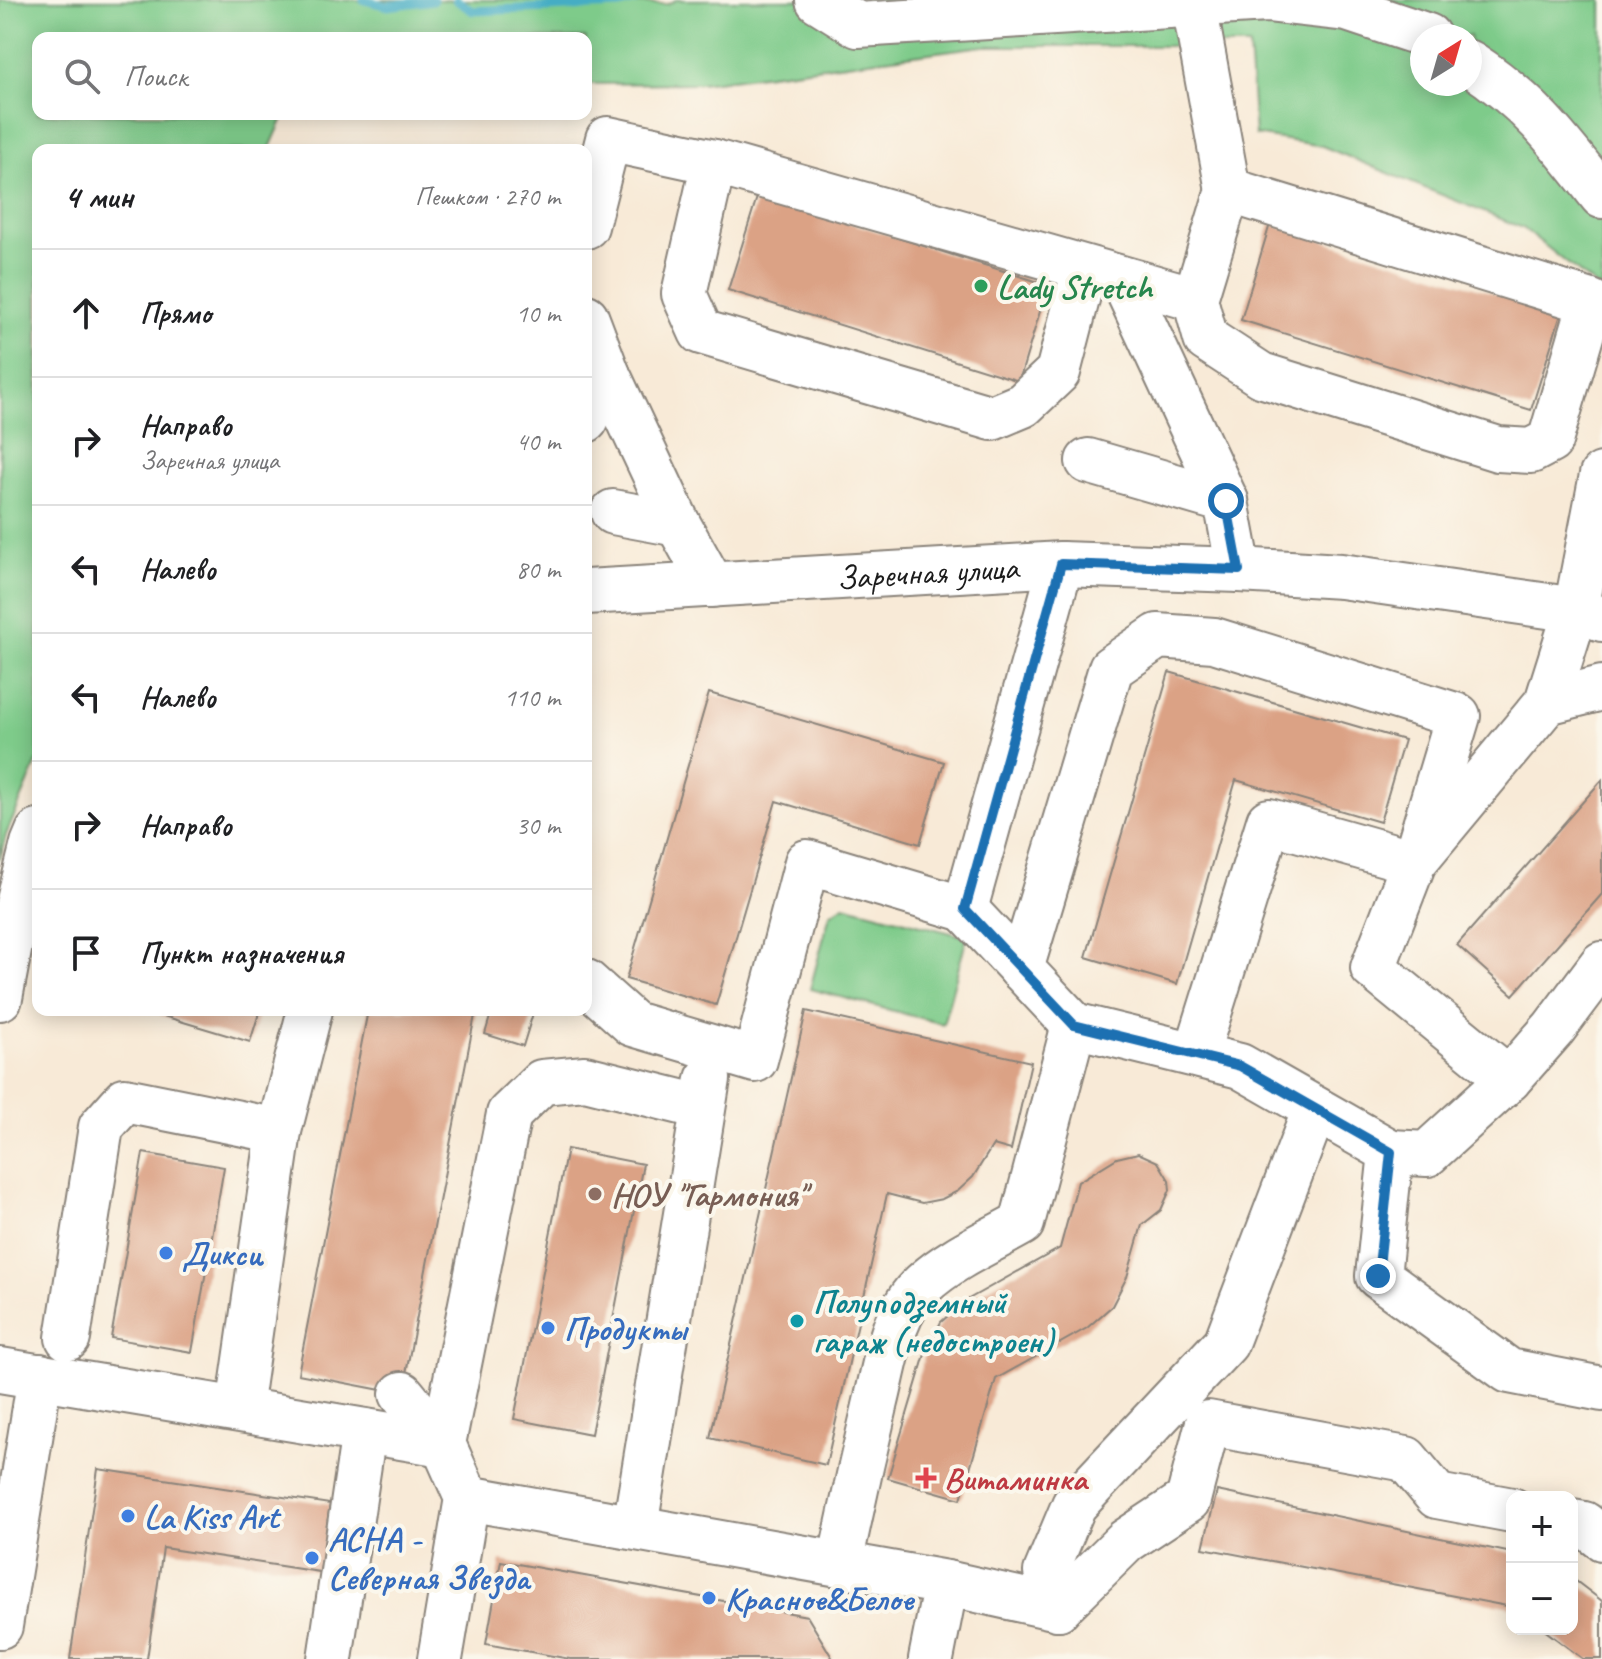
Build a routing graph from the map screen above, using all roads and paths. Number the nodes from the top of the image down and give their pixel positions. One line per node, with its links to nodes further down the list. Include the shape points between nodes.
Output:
1 (818, 0): 3 (street, via 858,25)
2 (1259, 0): 3 (street); 4 (street, via 1347,9)
3 (1194, 5): 7 (street)
4 (1410, 30)
5 (1482, 71): 8 (street, via 1547,126)
6 (714, 162): 9 (street, via 608,139); 10 (street); 10 (street, via 684,294 701,332 992,418 1023,405 1058,372)
7 (1228, 190): 11 (street); 11 (street, via 1591,302 1550,441 1531,451 1498,449 1261,375 1206,339)
8 (1602, 196)
9 (592, 202)
10 (1104, 274): 11 (street); 17 (street)
11 (1195, 299)
12 (592, 333): 13 (street)
13 (608, 375): 14 (street); 19 (street)
14 (592, 408)
15 (1088, 461): 17 (street)
16 (1602, 475): 24 (street)
17 (1226, 501): 21 (street)
18 (613, 512): 19 (street)
19 (678, 524): 22 (street)
20 (1061, 564): 21 (street, Заречная улица); 22 (street, Заречная улица); 29 (street)
21 (1239, 570): 24 (street, Заречная улица, via 1341,576)
22 (712, 585): 23 (street, Заречная улица)
23 (592, 592)
24 (1589, 615): 26 (street)
25 (1602, 688): 26 (street)
26 (1547, 702): 28 (street)
27 (32, 848): 33 (street)
28 (1414, 862): 31 (street, via 1458,716 1214,640 1158,636 1111,668); 37 (street, via 1269,821); 38 (street, via 1373,968)
29 (965, 909): 31 (street); 36 (street, via 807,862 755,1060)
30 (1602, 964): 38 (street)
31 (1021, 969): 35 (street)
32 (592, 987): 36 (street, via 633,1024)
33 (0, 998)
34 (308, 1016): 41 (street)
35 (1074, 1025): 37 (street); 55 (street, via 1022,1223 947,1265 905,1306 889,1352)
36 (715, 1049): 39 (street)
37 (1196, 1055): 40 (street, via 1240,1066)
38 (1509, 1079): 42 (street, via 1427,1154)
39 (701, 1107): 49 (street, via 585,1078 542,1082 509,1114); 53 (street)
40 (1315, 1109): 42 (street); 57 (street, via 1226,1343 1074,1505 1046,1572)
41 (279, 1131): 43 (street, via 125,1100 101,1127); 47 (street)
42 (1391, 1152): 45 (street, via 1378,1276 1509,1371)
43 (68, 1338)
44 (20, 1373): 47 (street); 58 (street)
45 (1602, 1389)
46 (402, 1394): 49 (street)
47 (239, 1409): 48 (street)
48 (364, 1431): 49 (street); 60 (street)
49 (443, 1444): 50 (street)
50 (467, 1498): 53 (street); 61 (street)
51 (1506, 1509): 57 (street, via 1437,1496 1406,1459 1208,1423 1188,1500 1126,1541)
52 (1578, 1523): 54 (street)
53 (635, 1527): 55 (street)
54 (1602, 1538)
55 (840, 1564): 56 (street)
56 (946, 1583): 57 (street); 59 (street)
57 (1058, 1608)
58 (0, 1626)
59 (933, 1658)
60 (330, 1659)
61 (440, 1659)

